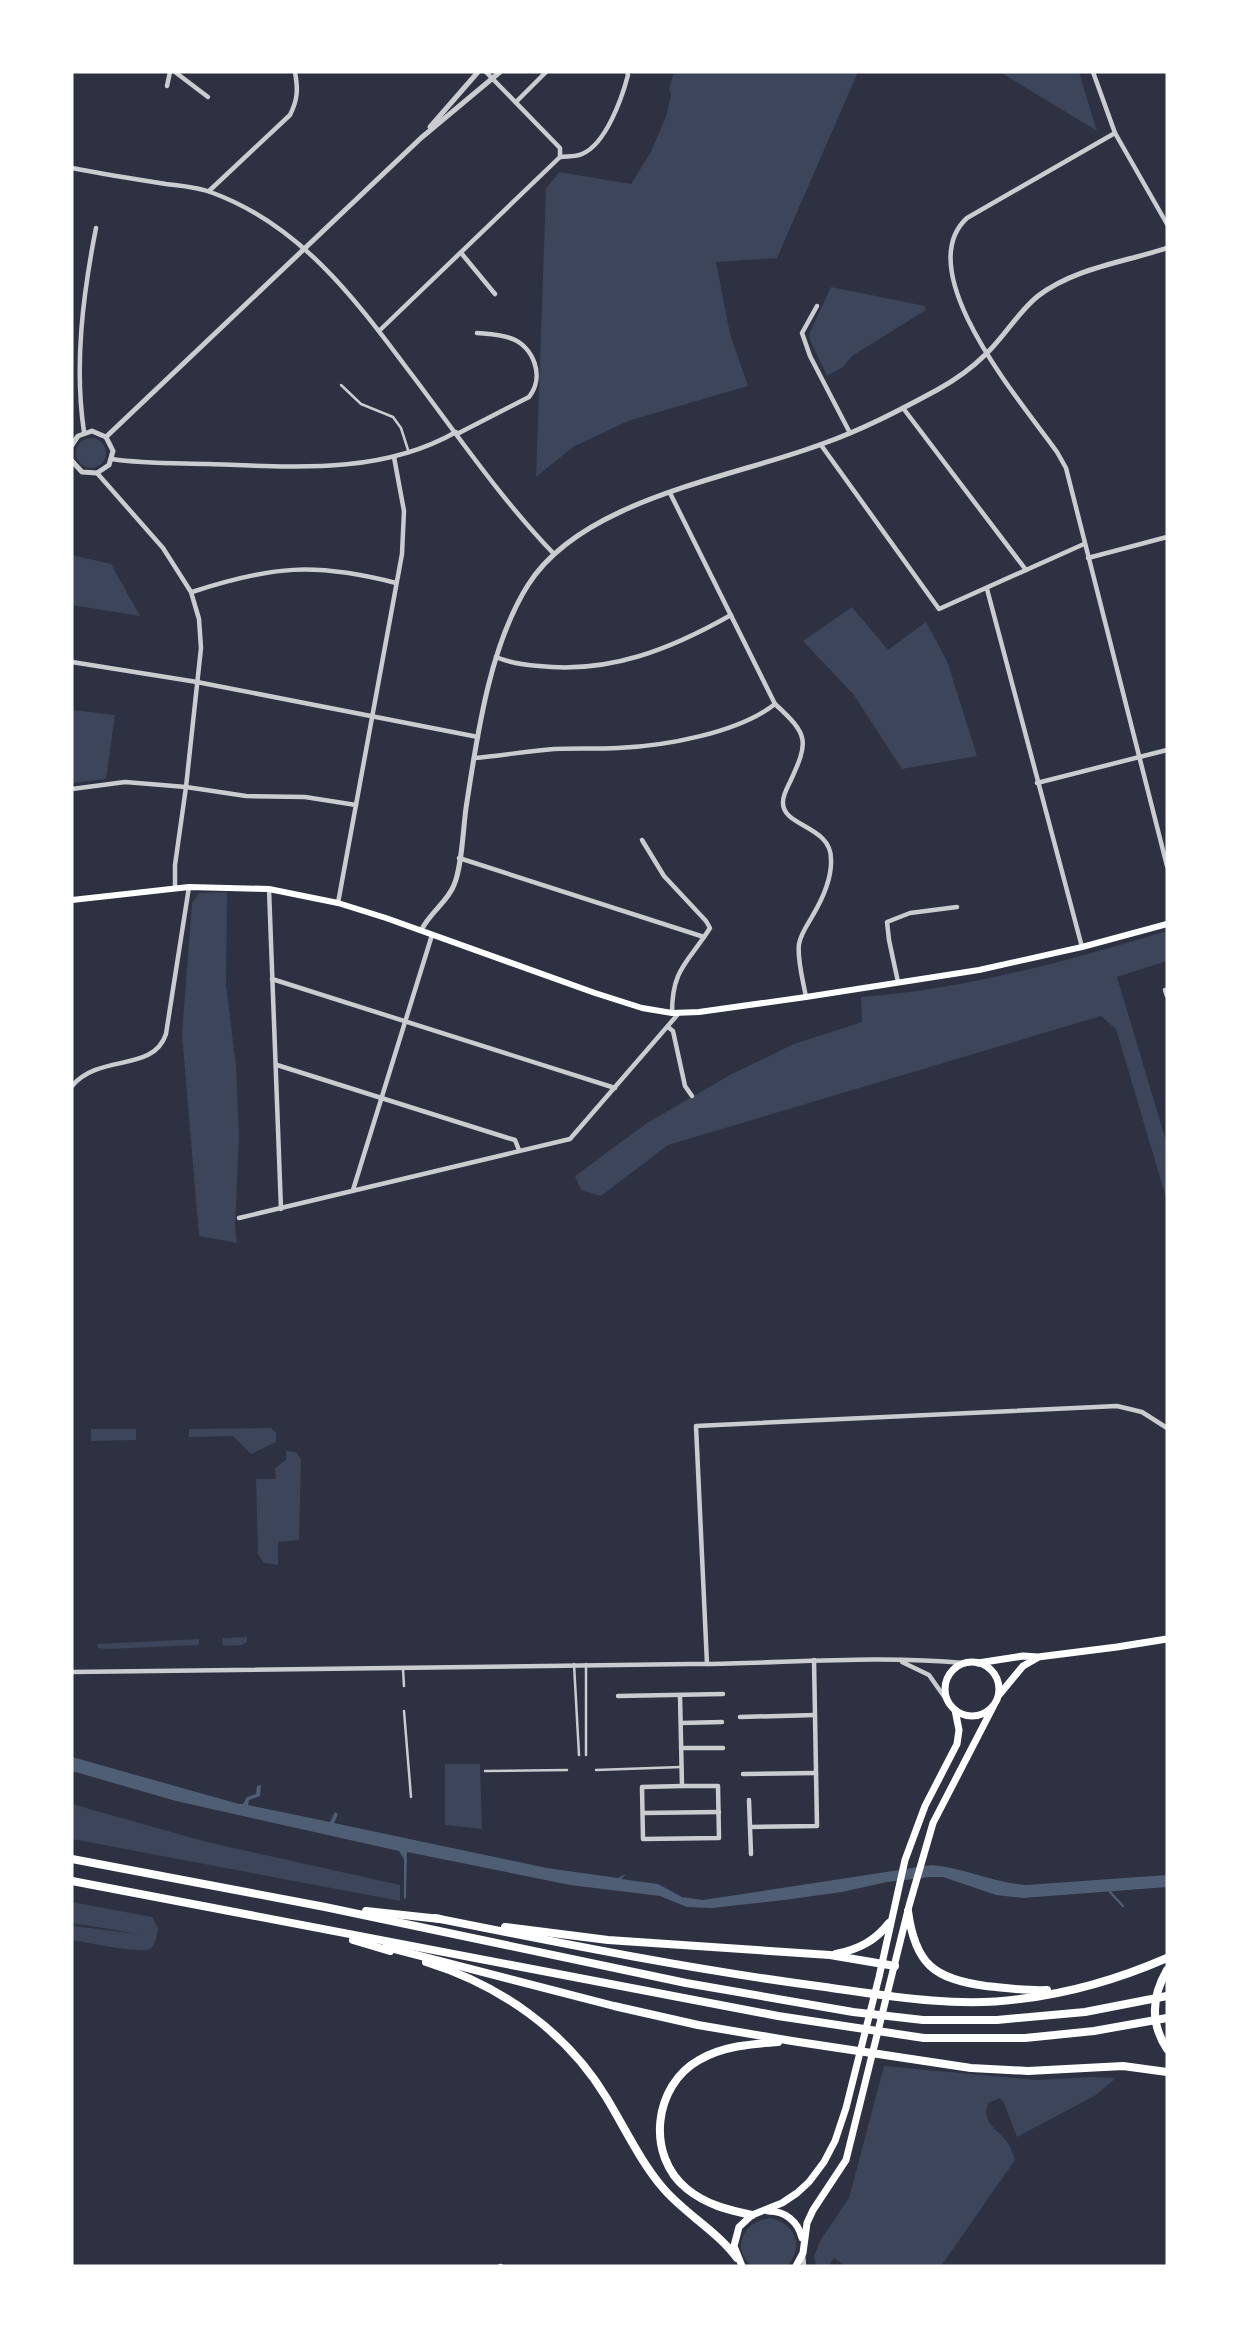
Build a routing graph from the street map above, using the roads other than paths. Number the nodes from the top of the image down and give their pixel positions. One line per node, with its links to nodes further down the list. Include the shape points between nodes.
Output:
1 (173, 72): 10 (street); 11 (street)
2 (295, 72): 17 (street, via 298,89 290,115)
3 (478, 72): 14 (street)
4 (486, 72): 9 (street)
5 (500, 72): 9 (street)
6 (546, 72): 12 (street)
7 (626, 72): 15 (street, via 620,106 602,135 583,154)
8 (1093, 72): 13 (street)
9 (494, 79): 12 (street); 14 (street)
10 (167, 86)
11 (208, 97)
12 (516, 102): 15 (street, via 560,148)
13 (1115, 133): 18 (street); 27 (street, via 967,218 953,237 950,255 957,294)
14 (421, 138): 20 (street)
15 (561, 157): 22 (street)
16 (72, 168): 17 (street)
17 (209, 191): 20 (street, via 261,215)
18 (1167, 224)
19 (96, 228): 30 (street, via 85,288 81,357)
20 (305, 248): 25 (street); 33 (street)
21 (1167, 248): 27 (street, via 1076,275 1048,289 1030,303)
22 (462, 254): 23 (street); 25 (street)
23 (495, 295)
24 (817, 306): 32 (street, via 802,333)
25 (379, 331): 31 (street)
26 (477, 333): 31 (street, via 510,338 530,352 537,370 534,390 529,397)
27 (987, 354): 29 (street, via 960,377); 44 (street, via 1058,452)
28 (341, 386): 36 (lane, via 361,404 393,417)
29 (903, 408): 32 (street); 47 (street)
30 (84, 432): 33 (street); 34 (street)
31 (456, 433): 36 (street); 45 (street)
32 (850, 433): 35 (street)
33 (106, 437): 38 (street)
34 (72, 442)
35 (821, 445): 42 (street); 49 (street, via 939,609)
36 (409, 453): 37 (street)
37 (394, 457): 38 (street, via 303,466); 48 (street, via 404,511)
38 (112, 459): 41 (street)
39 (72, 461): 40 (street)
40 (74, 469): 41 (street)
41 (97, 473): 50 (street, via 163,548)
42 (670, 493): 45 (street, via 585,530); 51 (street)
43 (1167, 537): 46 (street)
44 (1084, 544): 46 (street); 47 (street)
45 (554, 554): 52 (street, via 516,605)
46 (1088, 558): 59 (street)
47 (1026, 570): 49 (street)
48 (396, 583): 50 (street, via 354,572 279,569); 56 (street)
49 (987, 589): 61 (street)
50 (191, 592): 54 (street, via 201,648)
51 (731, 615): 52 (street, via 650,653 594,667 564,669 508,663); 55 (street)
52 (496, 657): 57 (street)
53 (72, 662): 54 (street)
54 (197, 682): 56 (street); 62 (street)
55 (775, 704): 60 (street, via 737,726 657,744); 81 (street, via 801,730 804,742 783,808 823,838 832,860 823,897 799,946)
56 (373, 717): 57 (street); 64 (street)
57 (478, 737): 60 (street)
58 (1167, 750): 59 (street)
59 (1139, 757): 61 (street); 67 (street)
60 (474, 758): 66 (street)
61 (1037, 783): 78 (street)
62 (186, 787): 63 (street, via 125,782); 64 (street); 69 (street)
63 (72, 789)
64 (356, 805): 72 (street)
65 (642, 840): 77 (street, via 664,876 709,924)
66 (459, 858): 75 (street, via 454,886); 77 (street)
67 (1167, 866)
68 (189, 887): 69 (main road); 70 (main road); 86 (street, via 163,1044 141,1059 99,1067 80,1076)
69 (175, 888): 71 (main road)
70 (269, 889): 72 (main road); 79 (street)
71 (72, 900)
72 (338, 903): 75 (main road)
73 (957, 906): 80 (street, via 910,913 887,922)
74 (1167, 924): 78 (main road)
75 (422, 929): 76 (main road)
76 (432, 935): 82 (main road, via 595,993); 83 (street)
77 (704, 937): 82 (street, via 676,976 672,996)
78 (1082, 947): 80 (main road, via 979,971)
79 (272, 979): 83 (street); 85 (street)
80 (898, 983): 81 (main road)
81 (806, 997): 82 (main road)
82 (676, 1013): 84 (street)
83 (405, 1021): 87 (street); 89 (street)
84 (668, 1027): 87 (street); 88 (street)
85 (277, 1065): 89 (street); 92 (street)
86 (72, 1086)
87 (615, 1088): 90 (street, via 570,1139)
88 (692, 1096)
89 (381, 1098): 90 (street, via 515,1140); 91 (street)
90 (519, 1150): 91 (street)
91 (353, 1191): 92 (street)
92 (281, 1209): 93 (street)
93 (239, 1218)
94 (1167, 1428): 103 (street, via 1142,1412 1116,1406 696,1426)
95 (1167, 1639): 96 (main road)
96 (1038, 1657): 100 (main road); 109 (main road, via 1023,1666)
97 (814, 1661): 98 (street); 103 (street); 115 (street)
98 (898, 1661): 99 (street); 111 (street, via 929,1675)
99 (964, 1663): 100 (main road); 111 (main road, via 947,1680)
100 (978, 1663): 109 (main road, via 994,1673)
101 (574, 1664): 102 (street); 104 (street); 121 (lane)
102 (586, 1664): 103 (street); 122 (lane)
103 (706, 1664)
104 (403, 1669): 105 (street); 106 (lane)
105 (72, 1672)
106 (404, 1686)
107 (723, 1694): 108 (street)
108 (680, 1695): 110 (street); 118 (street)
109 (999, 1695): 112 (main road)
110 (618, 1696)
111 (948, 1702): 113 (main road)
112 (993, 1707): 113 (main road, via 970,1717); 139 (main road, via 938,1812)
113 (955, 1710): 141 (main road, via 957,1744 925,1806)
114 (404, 1711): 130 (lane)
115 (815, 1716): 116 (street); 127 (street)
116 (740, 1717)
117 (722, 1722): 118 (street)
118 (681, 1723): 119 (street)
119 (681, 1748): 120 (street); 123 (street)
120 (723, 1748)
121 (579, 1755)
122 (586, 1755)
123 (681, 1767): 125 (lane); 129 (street)
124 (567, 1770): 126 (lane)
125 (596, 1770)
126 (485, 1771)
127 (816, 1773): 128 (street); 134 (street, via 817,1826)
128 (743, 1774)
129 (682, 1786): 132 (street, via 718,1786); 133 (street, via 642,1787)
130 (411, 1797)
131 (749, 1800): 134 (street)
132 (719, 1812): 133 (street); 133 (street, via 719,1838 643,1839)
133 (643, 1813)
134 (750, 1827): 135 (street)
135 (751, 1853)
136 (72, 1859): 138 (highway)
137 (72, 1881): 142 (highway)
138 (325, 1907): 140 (highway); 149 (highway, via 685,1983 911,2019 1048,2017)
139 (909, 1908): 146 (main road); 148 (highway, via 916,1948 933,1969 948,1978 1014,1989)
140 (435, 1918): 143 (highway, via 608,1940); 148 (highway, via 653,1962 867,1993 972,2001)
141 (889, 1923): 143 (highway, via 862,1947); 145 (main road)
142 (313, 1928): 150 (highway, via 778,2016 924,2038 1025,2038); 151 (highway, via 614,2006); 158 (highway, via 454,1972 506,1997 539,2020 593,2077 664,2189 726,2244)
143 (830, 1955): 145 (highway)
144 (1167, 1958): 148 (highway)
145 (881, 1964): 146 (highway); 154 (main road, via 835,2141 809,2182)
146 (895, 1966): 156 (main road, via 846,2161 813,2210)
147 (1167, 1970): 152 (highway, via 1154,2008)
148 (1067, 1990)
149 (1167, 1996)
150 (1167, 2018)
151 (792, 2041): 153 (highway, via 971,2068 1028,2071 1123,2066); 155 (highway, via 725,2049 697,2060 681,2074 662,2105 660,2142 680,2181 722,2209)
152 (1167, 2049)
153 (1167, 2072)
154 (764, 2211): 155 (main road); 156 (main road, via 780,2212 792,2220)
155 (752, 2215): 158 (main road, via 737,2231 734,2246)
156 (803, 2242): 157 (main road)
157 (803, 2253): 159 (main road); 160 (street)
158 (740, 2264)
159 (796, 2266)
160 (804, 2266)

